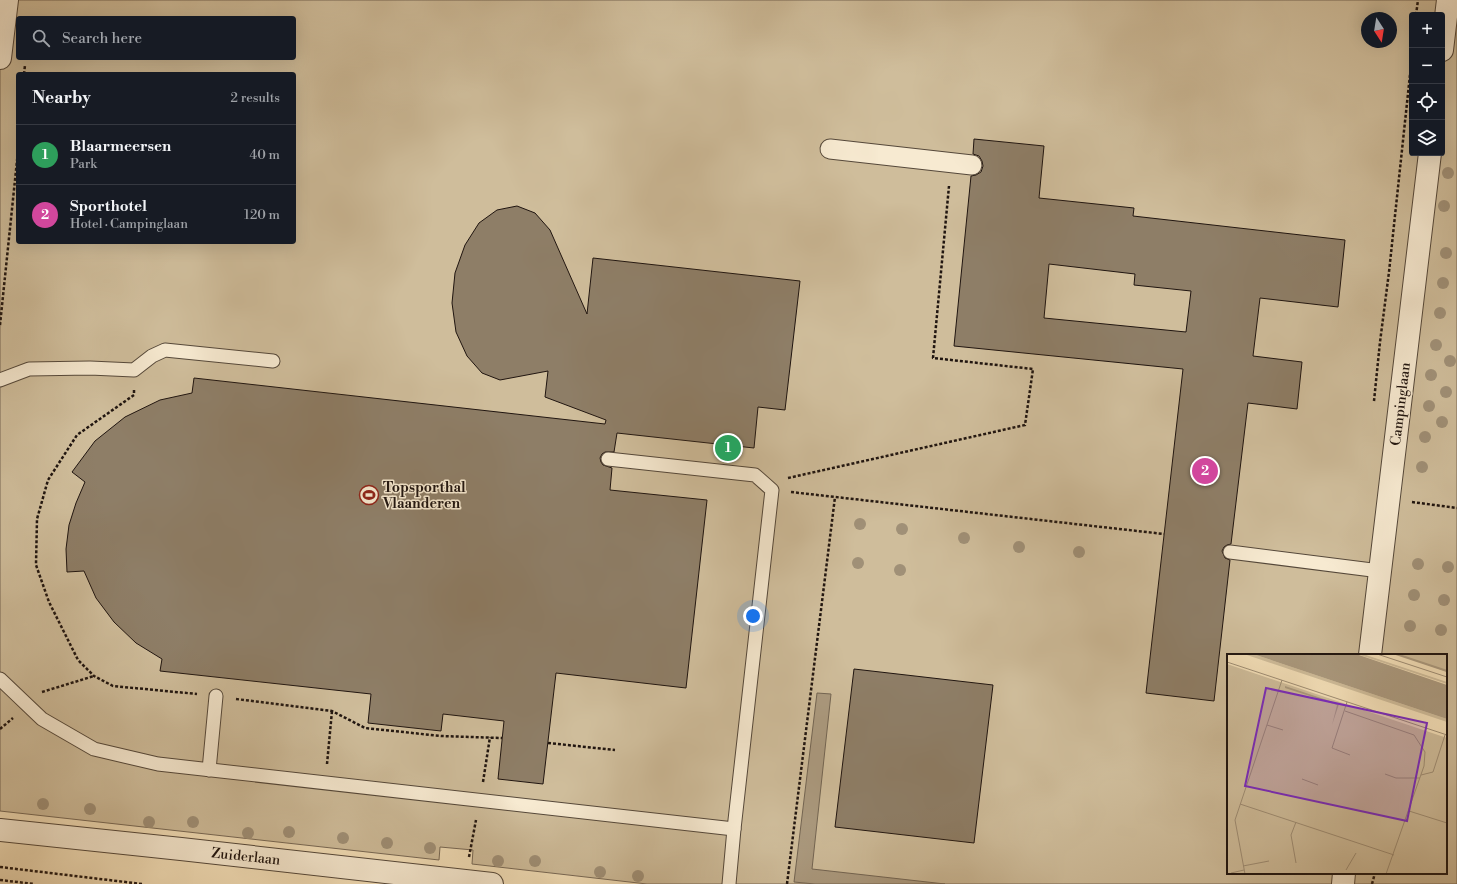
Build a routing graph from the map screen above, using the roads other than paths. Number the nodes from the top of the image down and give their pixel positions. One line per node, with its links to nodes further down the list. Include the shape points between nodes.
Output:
1 (7, 0): 4 (street)
2 (1448, 0): 3 (street)
3 (1442, 48)
4 (0, 58)
5 (830, 149): 7 (street)
6 (1430, 156): 12 (street, Campinglaan)
7 (972, 165)
8 (273, 361): 9 (lane, via 165,350 152,356 134,370 29,369)
9 (0, 380)
10 (608, 459): 17 (lane, via 756,475 772,490)
11 (1230, 552): 12 (lane)
12 (1380, 571): 13 (street, Campinglaan)
13 (1370, 654)
14 (0, 679): 16 (lane, via 42,719 94,750 158,764)
15 (216, 696): 16 (lane)
16 (209, 770): 17 (lane)
17 (734, 829): 21 (lane)
18 (0, 830): 20 (street, Zuiderlaan)
19 (1344, 874): 22 (street)
20 (492, 884)
21 (729, 884)
22 (1343, 884)

